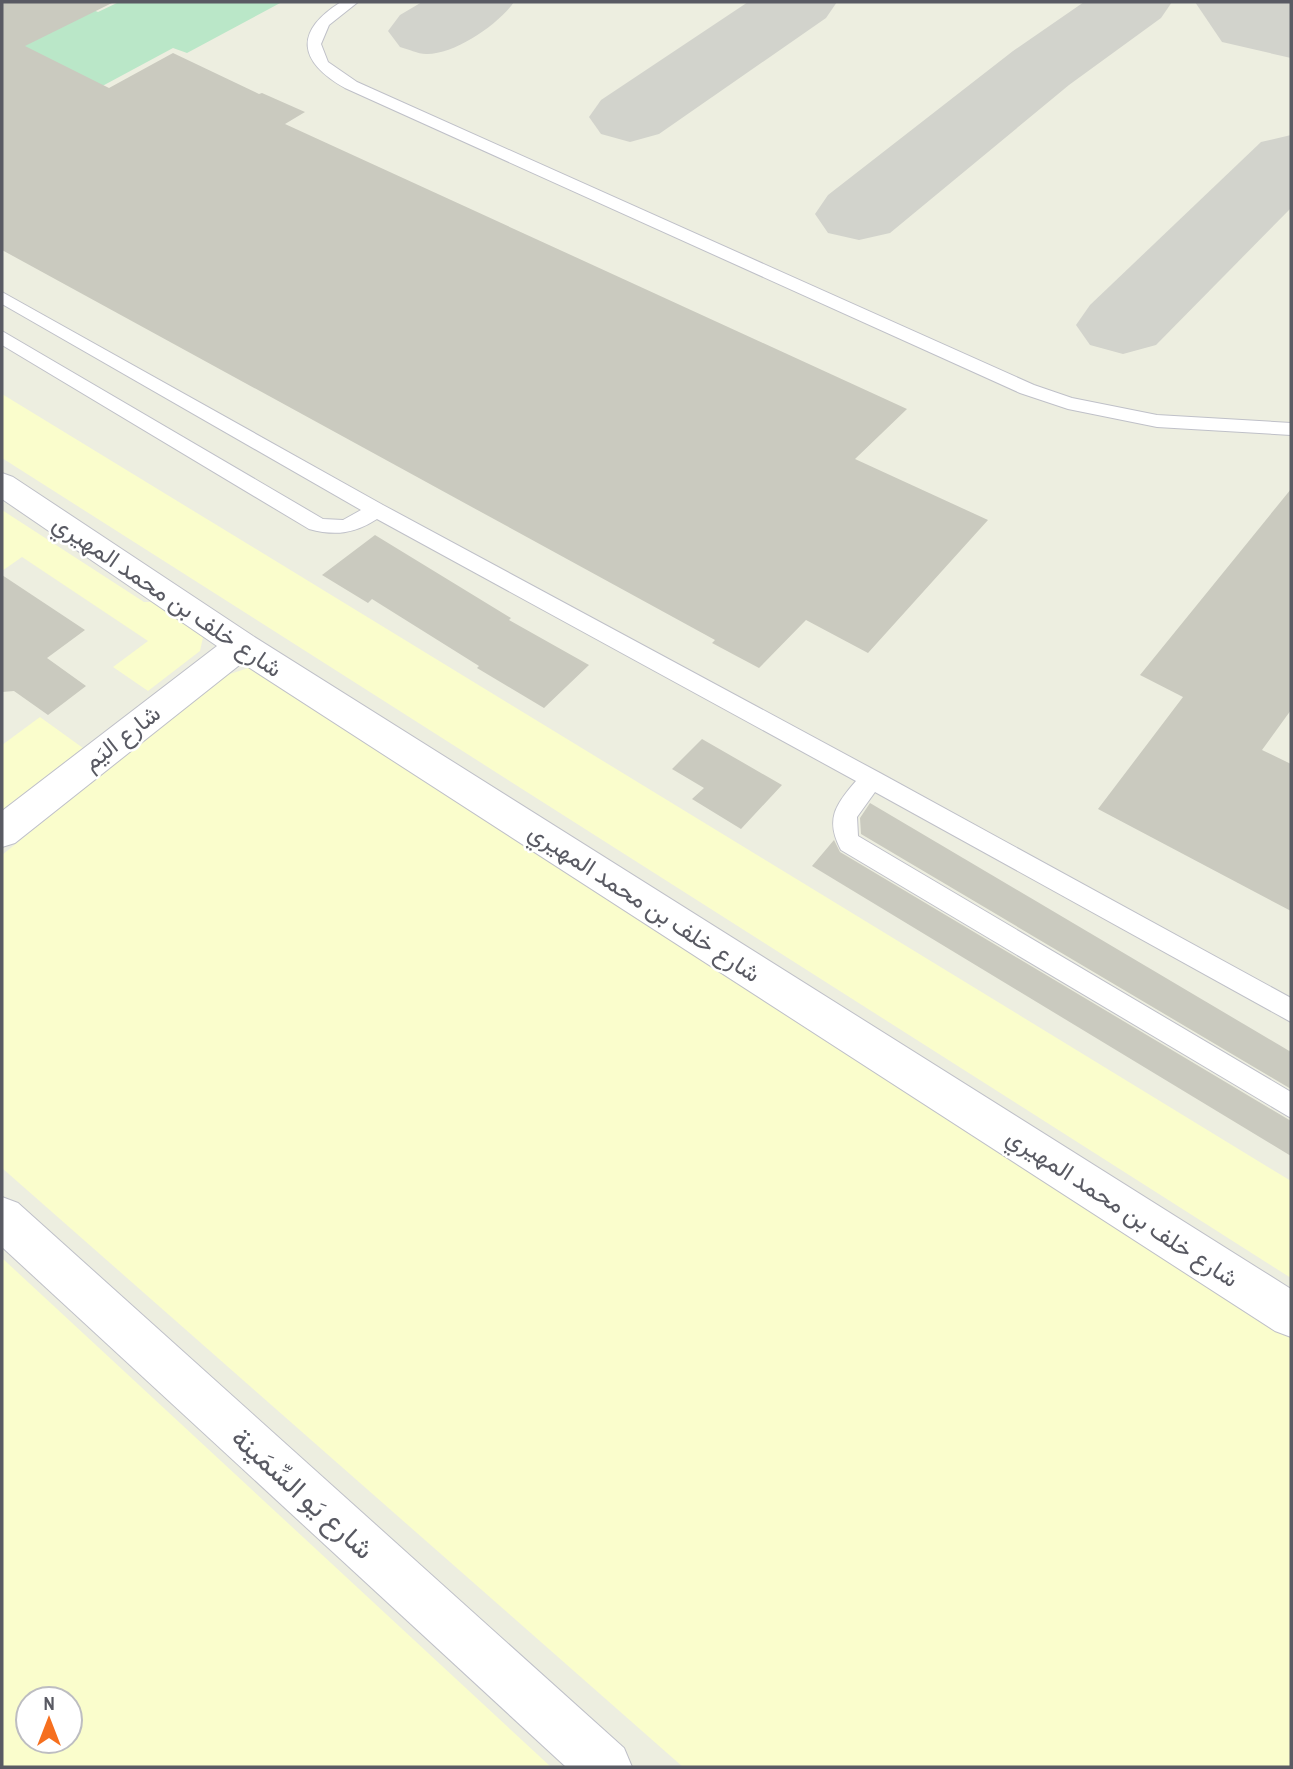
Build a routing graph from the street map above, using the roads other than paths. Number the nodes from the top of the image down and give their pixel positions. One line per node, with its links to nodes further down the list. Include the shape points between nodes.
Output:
1 (351, 2): 4 (lane, via 320,25 313,47 323,68 364,91 1027,389 1157,421)
2 (2, 297): 6 (lane)
3 (2, 338): 6 (lane, via 316,524 348,527)
4 (1291, 429)
5 (2, 484): 7 (street, شارع خلف بن محمد المهيري)
6 (376, 510): 8 (lane)
7 (242, 645): 9 (street, شارع اليَم); 13 (street, شارع خلف بن محمد المهيري)
8 (872, 779): 10 (lane); 11 (lane, via 844,814 841,824 849,843)
9 (2, 832)
10 (1291, 1012)
11 (1291, 1106)
12 (2, 1218): 14 (street, شارع يَو السِّمَينة)
13 (1291, 1315)
14 (605, 1767)

